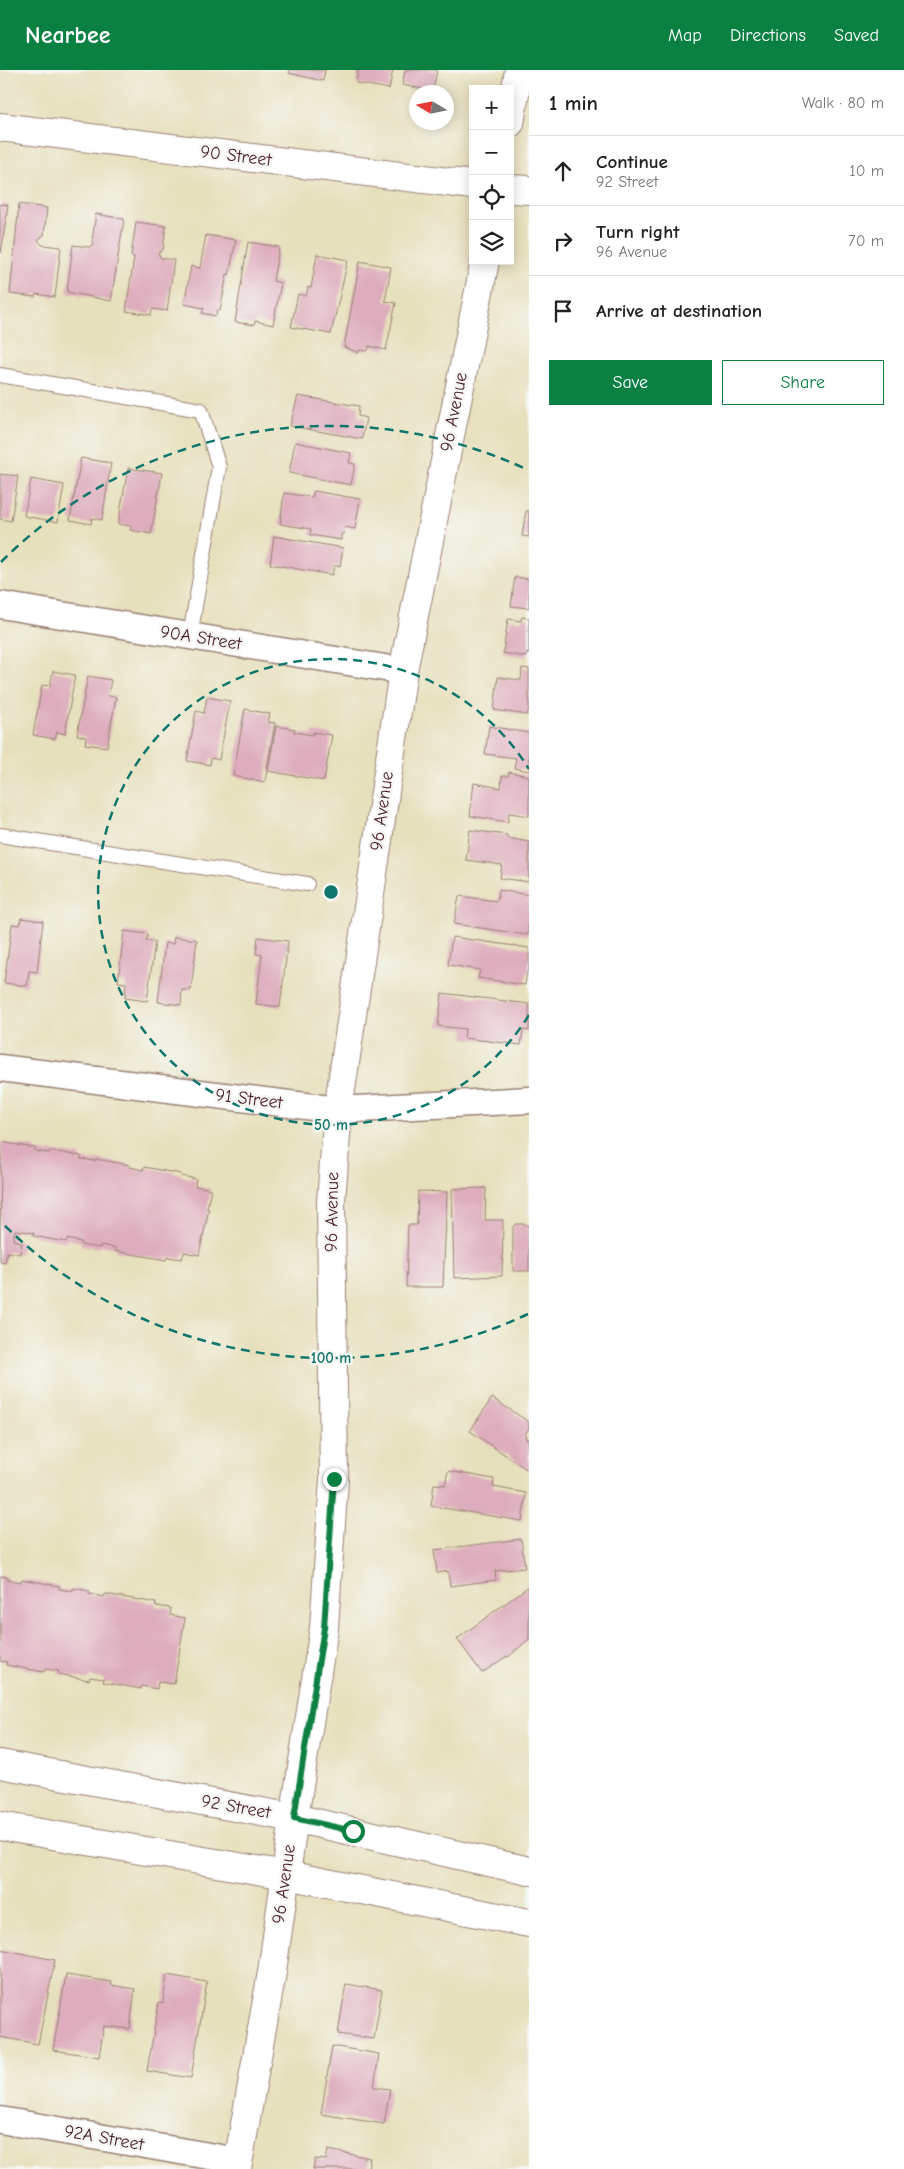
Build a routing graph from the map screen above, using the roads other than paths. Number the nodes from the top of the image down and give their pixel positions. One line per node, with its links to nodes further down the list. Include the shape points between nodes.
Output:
1 (519, 70): 2 (street)
2 (514, 99)
3 (0, 127): 4 (street, 90 Street)
4 (469, 185)
5 (514, 189): 6 (street)
6 (529, 190)
7 (484, 265): 11 (street, 96 Avenue)
8 (0, 375): 10 (lane, via 201,410 219,467)
9 (0, 605): 10 (street, 90A Street)
10 (190, 636): 11 (street, 90A Street)
11 (402, 671): 16 (street, 96 Avenue)
12 (0, 835): 13 (lane)
13 (306, 884)
14 (0, 1068): 16 (street, 91 Street)
15 (529, 1100): 16 (street, 91 Street)
16 (338, 1110): 18 (street, 96 Avenue, via 331,1201 334,1479 324,1628)
17 (0, 1764): 18 (street, 92 Street)
18 (294, 1818): 20 (street, 92 Street); 21 (street, 96 Avenue)
19 (0, 1826): 21 (street)
20 (529, 1871)
21 (286, 1874): 22 (street); 24 (street, 96 Avenue)
22 (529, 1924)
23 (0, 2120): 24 (street, 92A Street)
24 (238, 2165)

